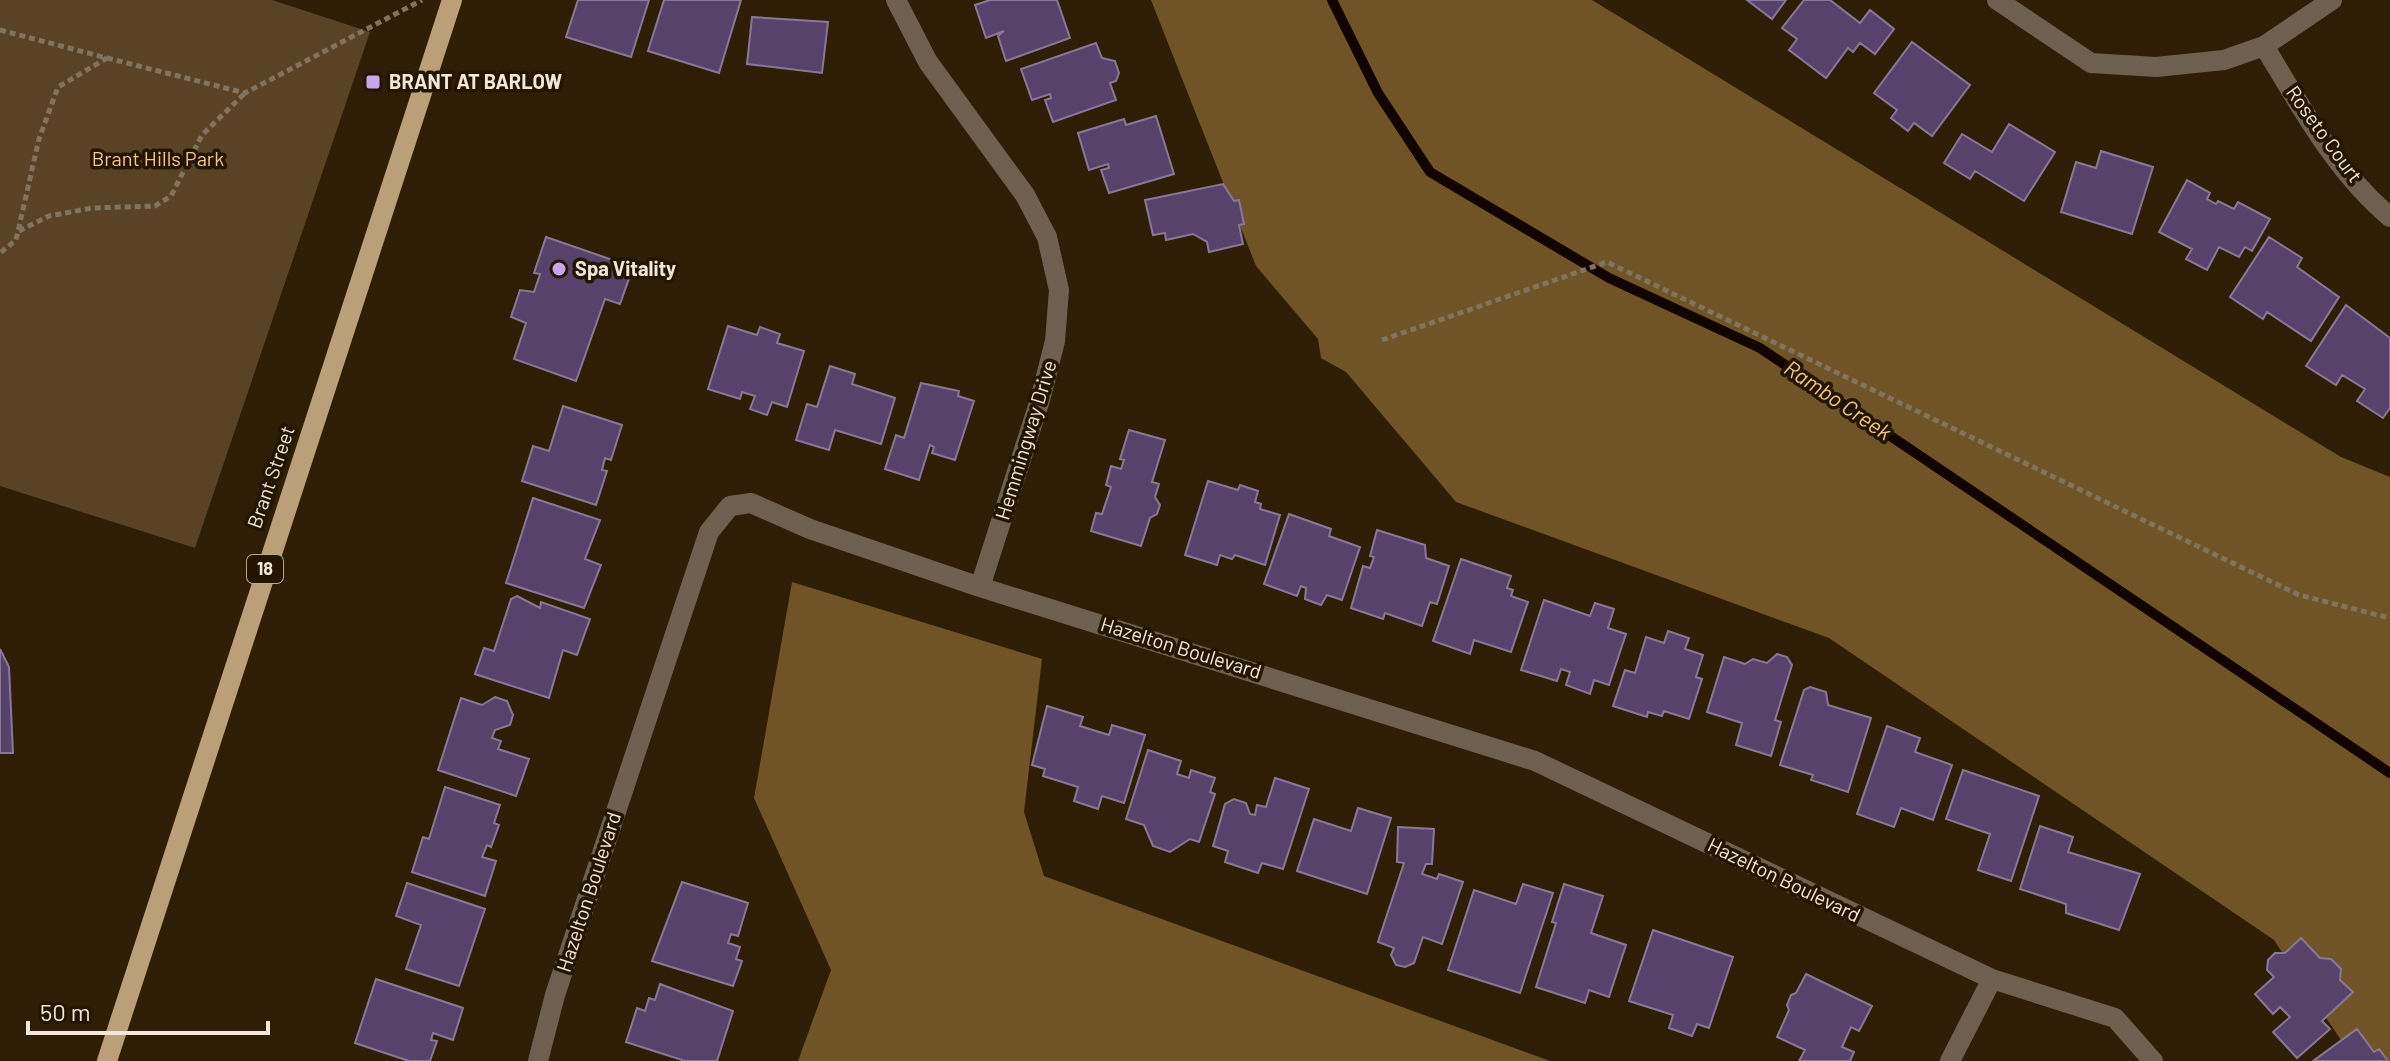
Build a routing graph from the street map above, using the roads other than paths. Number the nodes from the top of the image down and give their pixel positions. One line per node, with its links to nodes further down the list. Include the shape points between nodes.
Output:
1 (452, 0): 9 (main road, Brant Street / 18)
2 (896, 0): 7 (street, Hemmingway Drive, via 928,62 1025,195 1047,237 1059,290 1055,341 1040,400)
3 (1997, 0): 5 (street, via 2091,63 2156,67 2210,62)
4 (2332, 0): 5 (street)
5 (2264, 46): 6 (street, Roseto Court, via 2311,123)
6 (2390, 217)
7 (980, 587): 8 (street, Hazelton Boulevard, via 1535,761); 10 (street, Hazelton Boulevard, via 810,529 751,503 730,506 709,532 555,995)
8 (1992, 979): 11 (street); 12 (street, Hazelton Boulevard, via 2115,1018)
9 (107, 1061)
10 (538, 1061)
11 (1950, 1061)
12 (2153, 1061)

